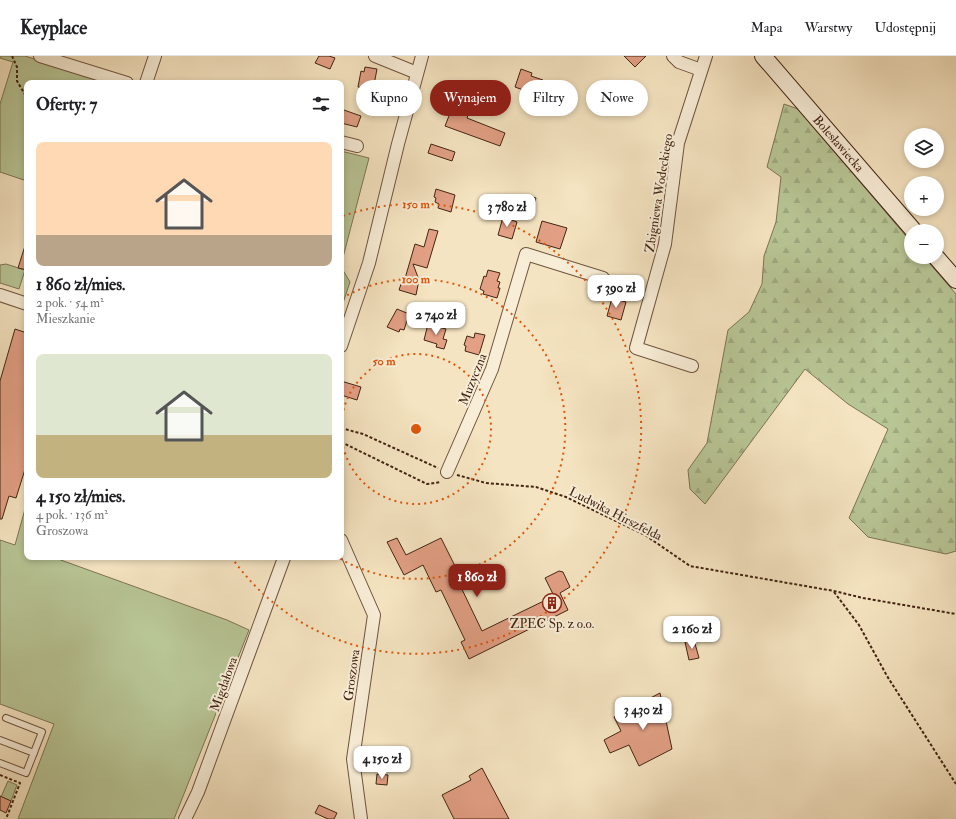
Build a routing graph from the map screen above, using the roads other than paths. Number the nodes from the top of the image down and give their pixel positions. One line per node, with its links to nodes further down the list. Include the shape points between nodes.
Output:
1 (40, 56): 10 (street)
2 (155, 56): 11 (street)
3 (375, 56): 9 (street)
4 (422, 56): 9 (street)
5 (672, 56): 8 (street, via 679,62)
6 (706, 56): 8 (street, Zbigniewa Wodeckiego)
7 (763, 56): 14 (street, Bolesławiecka)
8 (702, 70): 21 (street, Zbigniewa Wodeckiego, via 678,143 665,244 636,348)
9 (417, 73): 20 (street, via 369,263)
10 (117, 80)
11 (147, 80)
12 (344, 143): 13 (street)
13 (357, 146)
14 (908, 224)
15 (942, 264): 17 (street)
16 (603, 278): 22 (street, Muzyczna, via 526,254 492,369)
17 (956, 280)
18 (0, 295): 19 (street)
19 (24, 303)
20 (344, 337)
21 (692, 366)
22 (447, 472)
23 (344, 547): 30 (street, Groszowa, via 374,615 353,759)
24 (283, 560): 29 (street, Migdałowa)
25 (6, 718): 27 (lane, via 42,732)
26 (0, 740): 27 (lane)
27 (34, 753): 28 (lane, via 26,773)
28 (0, 763)
29 (185, 819)
30 (362, 819)

